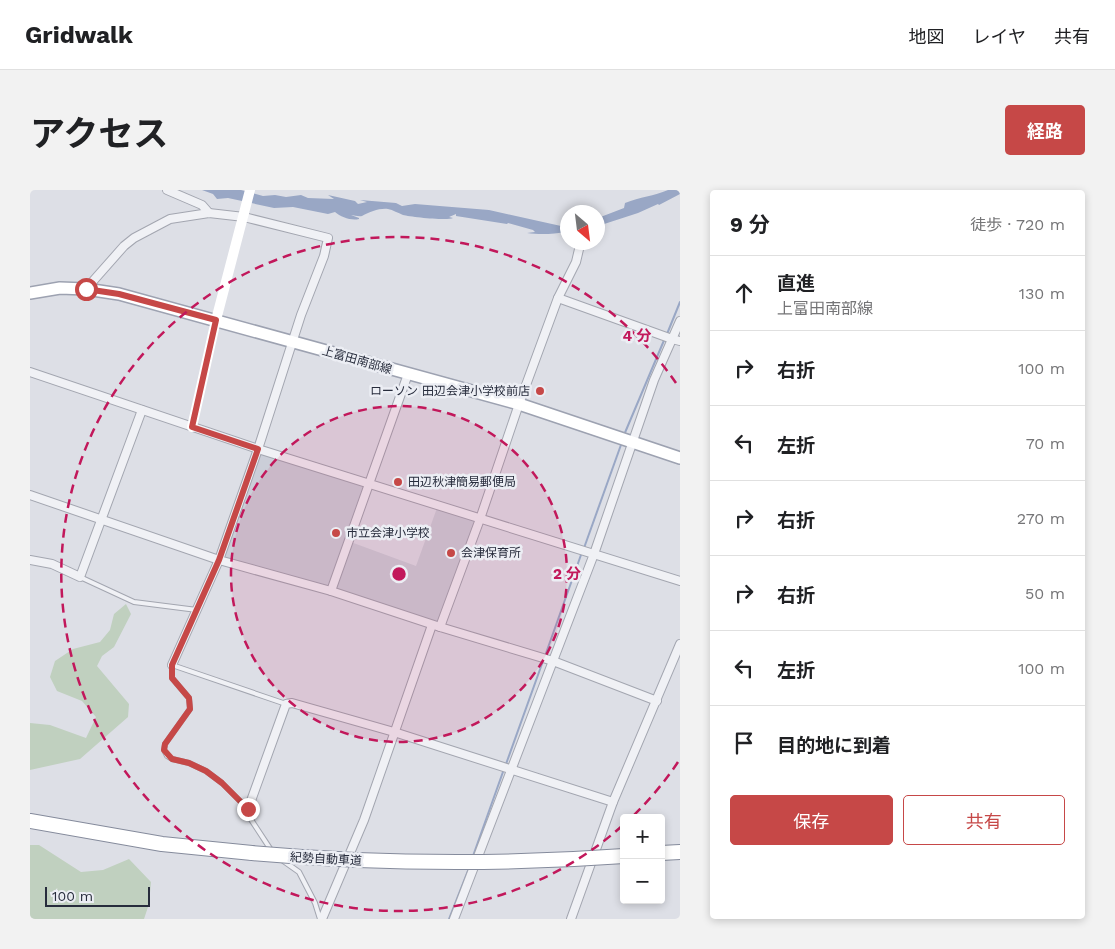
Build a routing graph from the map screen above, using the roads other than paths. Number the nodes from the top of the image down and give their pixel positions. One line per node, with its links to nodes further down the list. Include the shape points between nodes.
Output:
1 (167, 190): 3 (street, via 202,205)
2 (250, 190): 4 (street)
3 (209, 213): 4 (street); 6 (street, via 170,219 134,238)
4 (244, 217): 9 (street); 12 (street, via 328,238)
5 (579, 250): 8 (street)
6 (86, 289): 7 (main road, 上富田南部線, via 60,288); 9 (main road, 上富田南部線, via 119,294)
7 (30, 293)
8 (558, 298): 11 (street); 15 (street)
9 (216, 320): 12 (main road, 上富田南部線); 17 (street)
10 (680, 321): 11 (street)
11 (676, 340): 18 (street, via 654,380)
12 (292, 341): 14 (main road, 上富田南部線); 19 (street)
13 (30, 372): 16 (street)
14 (408, 374): 15 (main road, 上富田南部線); 21 (street)
15 (519, 404): 18 (main road, 上富田南部線); 24 (street)
16 (142, 410): 17 (street); 23 (street)
17 (192, 427): 19 (street)
18 (632, 442): 20 (main road, 上富田南部線); 25 (street)
19 (258, 449): 21 (street); 27 (street)
20 (680, 458)
21 (369, 483): 24 (street); 30 (street)
22 (30, 495): 23 (street)
23 (103, 519): 27 (street); 28 (street)
24 (480, 519): 25 (street); 32 (street)
25 (594, 554): 29 (street); 34 (street)
26 (30, 560): 28 (street, via 52,564)
27 (219, 560): 30 (street); 31 (street)
28 (80, 577): 31 (lane, via 134,602)
29 (680, 581)
30 (331, 590): 32 (street)
31 (197, 610): 35 (street)
32 (436, 626): 34 (street); 38 (street)
33 (680, 644): 36 (street)
34 (553, 661): 36 (street); 39 (street)
35 (172, 665): 37 (lane); 41 (lane, via 172,678 189,698 190,709 164,750 172,759 206,771)
36 (657, 701): 40 (street)
37 (286, 704): 38 (street); 41 (street)
38 (394, 732): 39 (street); 46 (street, via 364,820)
39 (511, 770): 40 (street); 47 (street)
40 (613, 802): 48 (street)
41 (248, 809): 46 (lane, via 250,818 271,851 299,872)
42 (30, 821): 45 (highway, 紀勢自動車道, bridge, via 162,844 332,860 467,863)
43 (680, 852): 44 (highway)
44 (665, 853)
45 (620, 856)
46 (321, 919)
47 (454, 919)
48 (571, 919)

